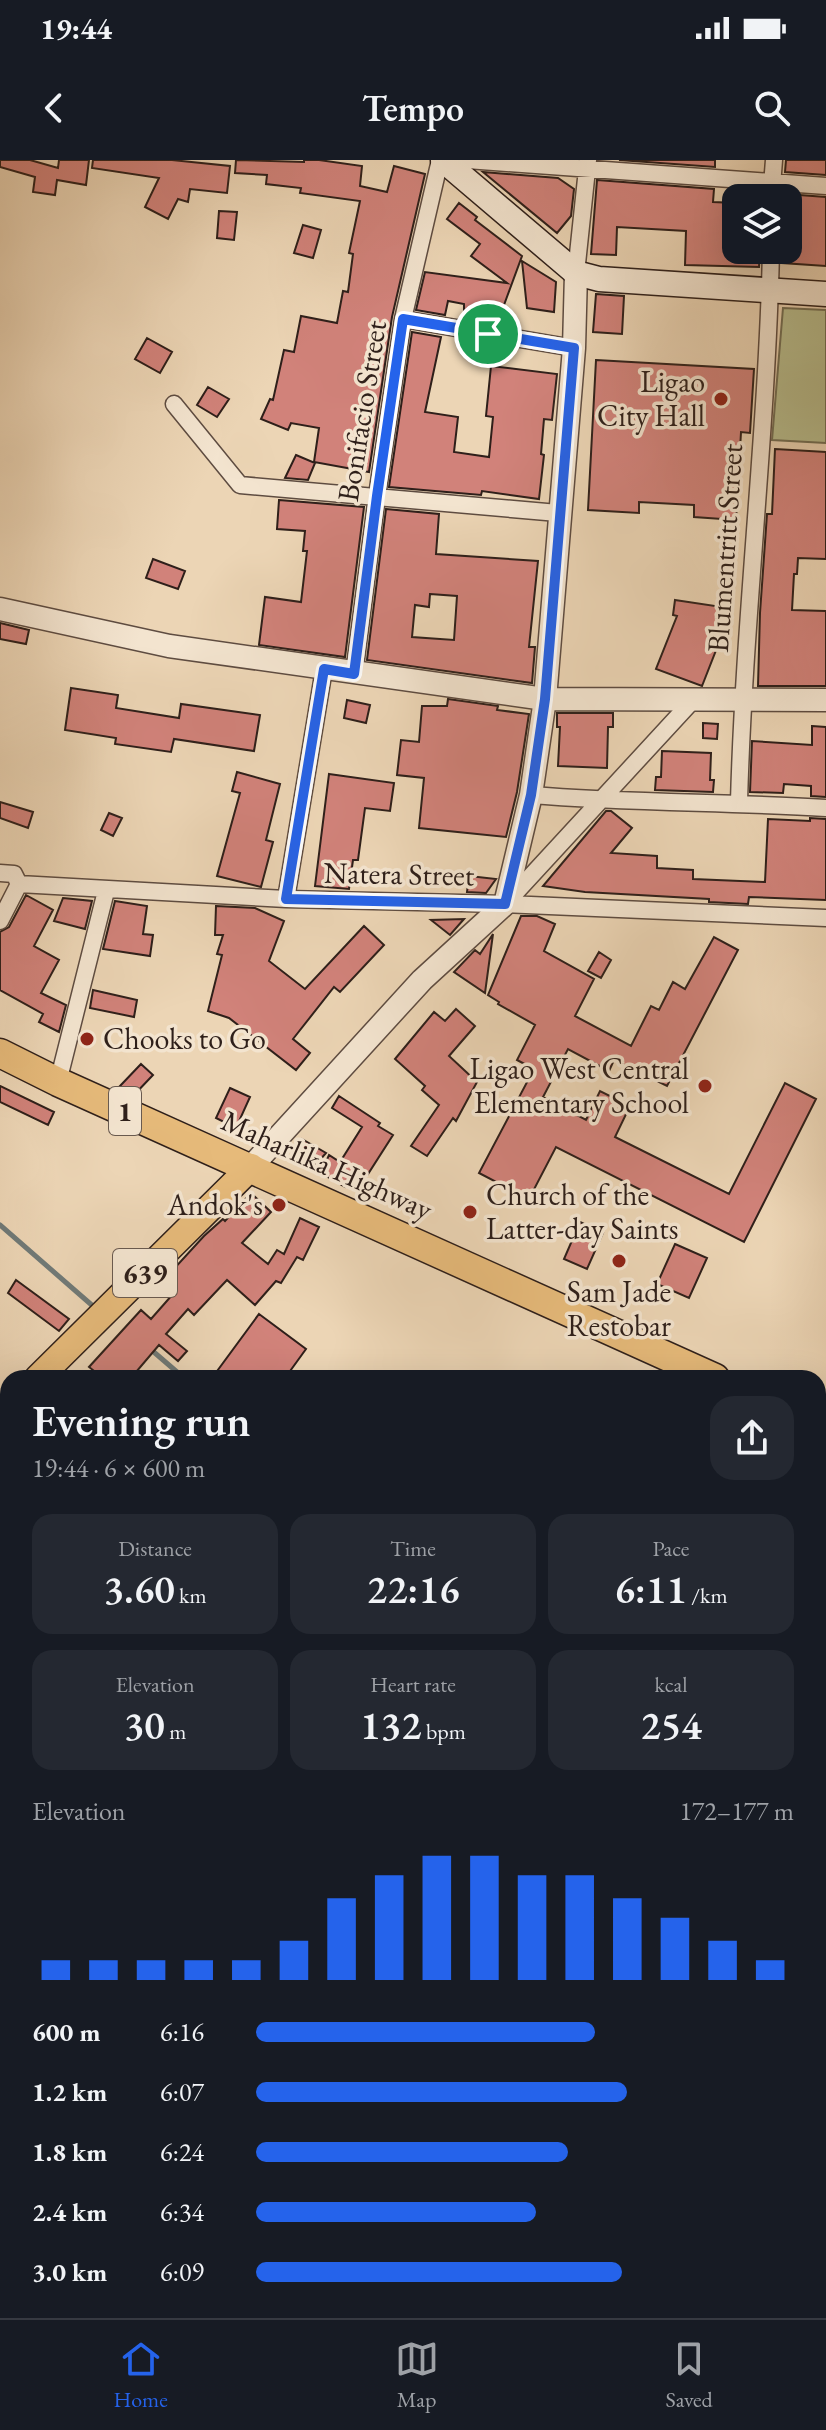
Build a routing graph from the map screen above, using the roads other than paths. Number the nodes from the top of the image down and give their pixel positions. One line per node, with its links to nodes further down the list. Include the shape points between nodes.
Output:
1 (442, 160): 10 (main road); 13 (street, Bonifacio Street)
2 (467, 160): 4 (street)
3 (774, 160): 6 (street)
4 (588, 164): 5 (street); 10 (street)
5 (730, 184)
6 (772, 184)
7 (826, 186): 8 (street)
8 (802, 188)
9 (771, 264): 11 (street, Blumentritt Street)
10 (576, 273): 11 (main road); 14 (street)
11 (770, 291): 12 (main road); 21 (street, Blumentritt Street)
12 (826, 294)
13 (403, 319): 14 (street); 16 (street, Bonifacio Street)
14 (574, 348): 17 (street)
15 (174, 404): 16 (street, via 240,485)
16 (377, 496): 17 (street); 20 (street, Bonifacio Street)
17 (558, 513): 22 (street)
18 (0, 609): 19 (street, via 169,646)
19 (324, 669): 20 (street); 32 (street)
20 (354, 674): 22 (street)
21 (742, 698): 23 (street); 24 (street); 27 (street, Blumentritt Street)
22 (545, 699): 23 (street); 25 (street)
23 (694, 699): 26 (street)
24 (826, 700)
25 (531, 795): 26 (street); 33 (street)
26 (601, 801): 27 (street); 33 (street)
27 (739, 802): 28 (street)
28 (826, 808)
29 (0, 873): 30 (street, via 14,874)
30 (19, 884): 31 (street, Natera Street); 35 (street)
31 (106, 891): 32 (street, Natera Street); 37 (street)
32 (286, 899): 33 (street, Natera Street)
33 (505, 904): 34 (street, Natera Street); 38 (street, via 422,980)
34 (826, 918)
35 (0, 921)
36 (0, 1053): 37 (highway, Maharlika Highway / 1)
37 (58, 1082): 38 (highway, Maharlika Highway / 1)
38 (251, 1167): 39 (main road, 639); 40 (highway, Maharlika Highway / 1)
39 (51, 1370)
40 (697, 1370)

